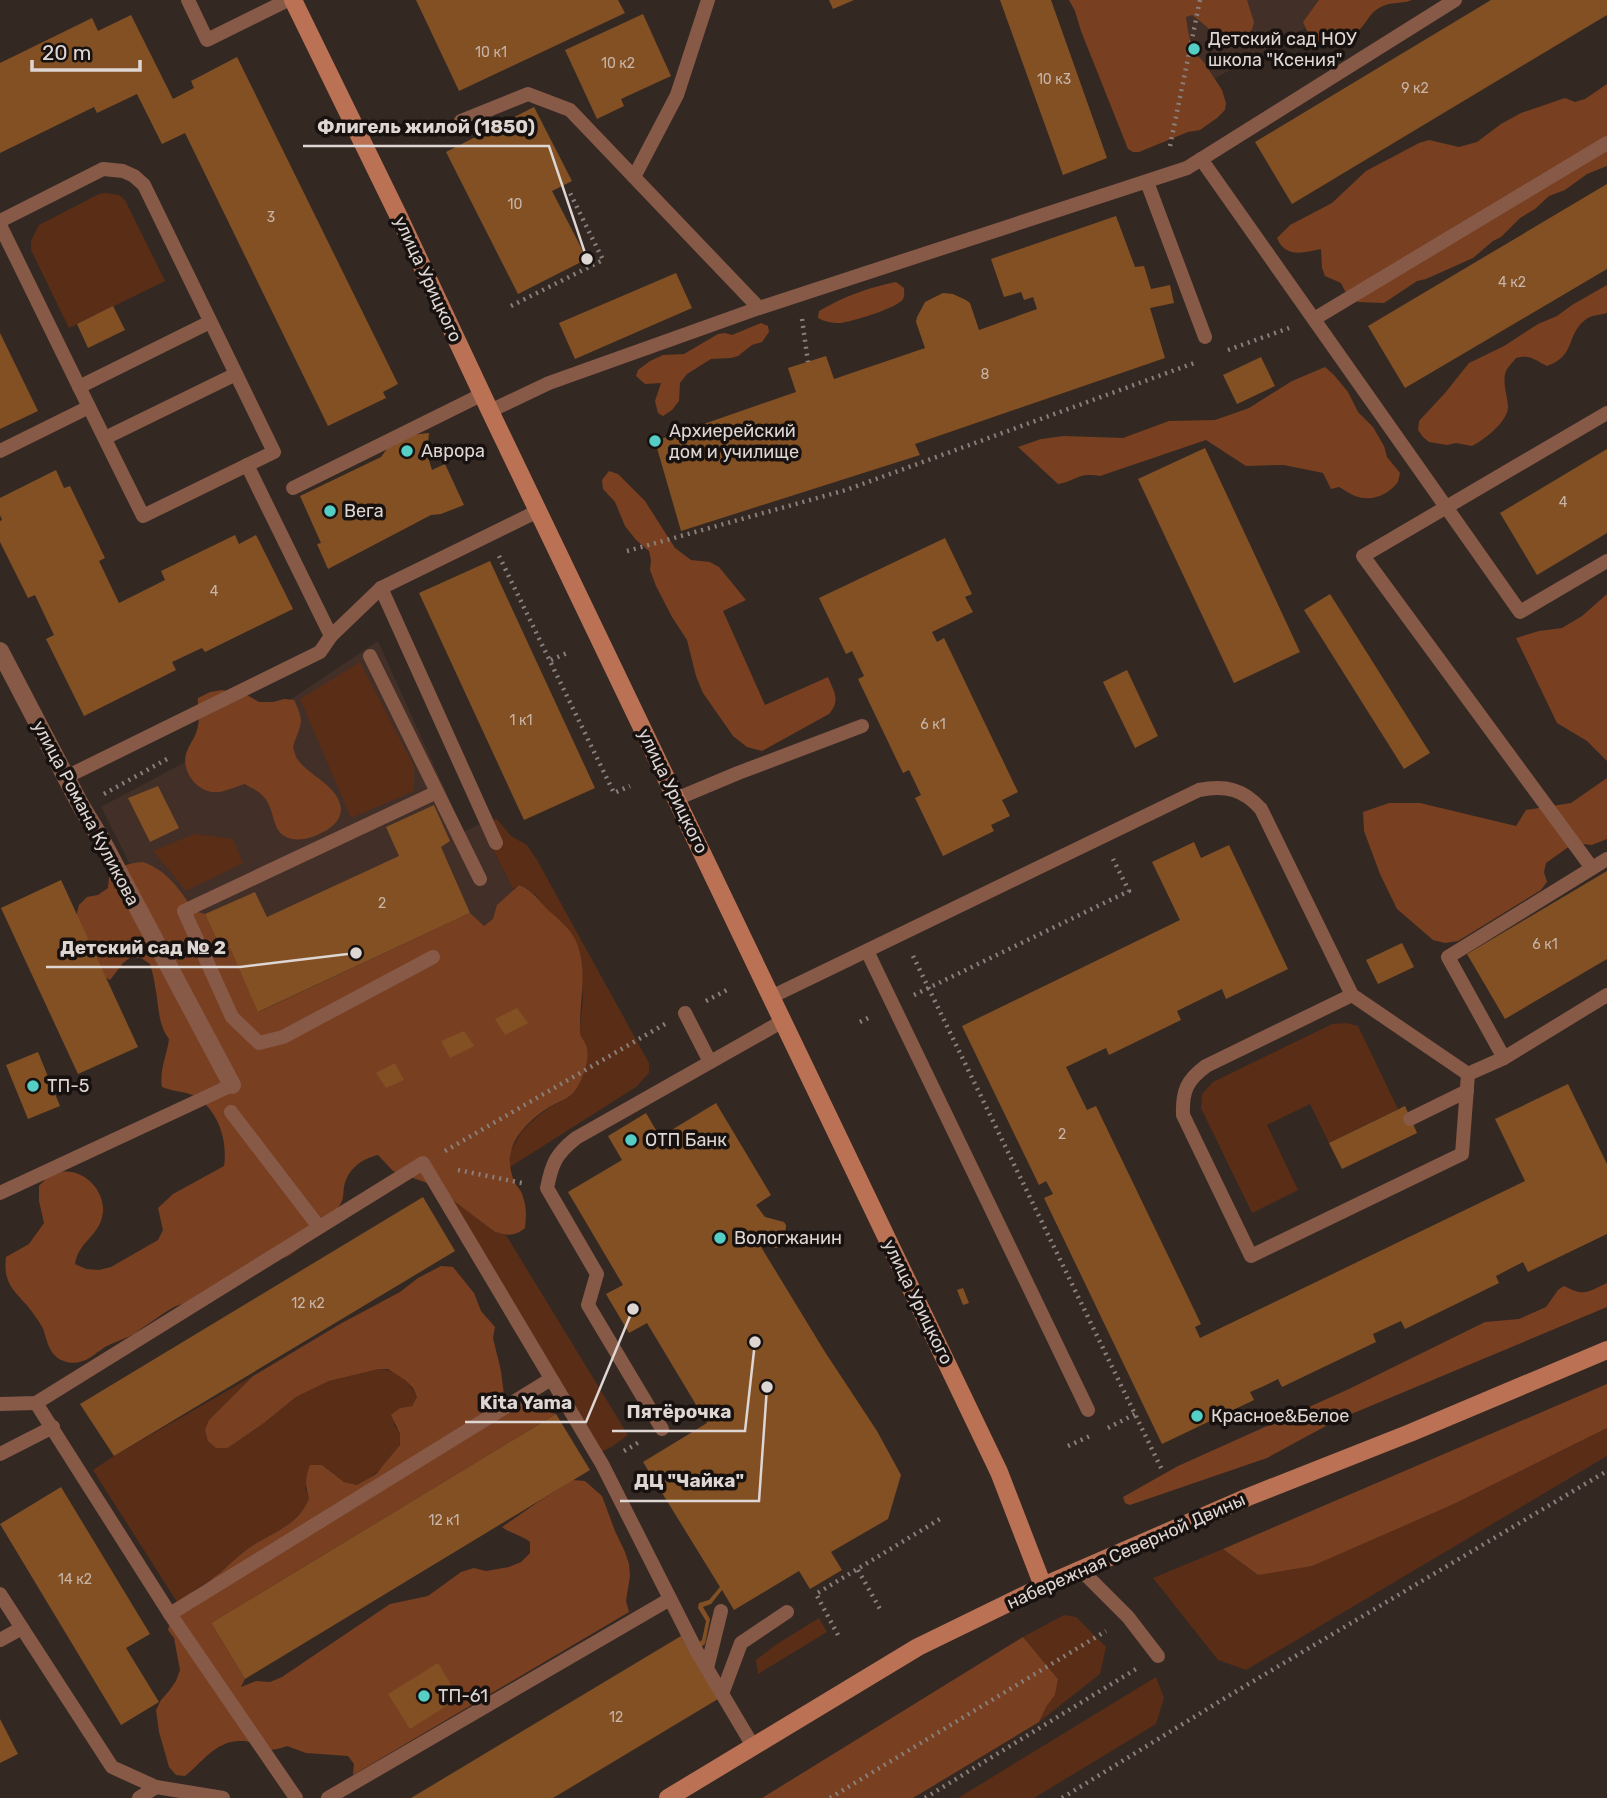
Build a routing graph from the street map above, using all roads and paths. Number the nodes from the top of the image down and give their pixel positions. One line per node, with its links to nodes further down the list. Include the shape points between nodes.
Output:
1 (188, 0): 2 (lane, via 207,40)
2 (291, 0): 23 (main road, улица Урицкого)
3 (708, 0): 10 (lane, via 677,95)
4 (1200, 0): 9 (path)
5 (1455, 0): 8 (lane)
6 (461, 121): 10 (lane, via 528,94 570,110)
7 (1607, 143): 16 (lane)
8 (1201, 159): 9 (lane); 16 (lane)
9 (1164, 176): 11 (lane)
10 (634, 177): 15 (lane)
11 (1147, 182): 15 (lane); 18 (lane)
12 (569, 191): 14 (path, via 603,260)
13 (0, 223): 17 (lane, via 103,169 134,176 144,185); 22 (lane)
14 (511, 306)
15 (759, 309): 23 (lane)
16 (1314, 319): 19 (path); 30 (lane)
17 (210, 322): 21 (lane); 22 (lane)
18 (1205, 337)
19 (1224, 352)
20 (1199, 361): 32 (path, via 846,490)
21 (236, 374): 26 (lane); 28 (lane, via 274,452)
22 (79, 387): 24 (lane)
23 (486, 403): 29 (lane); 31 (main road, улица Урицкого)
24 (89, 407): 26 (lane); 27 (lane)
25 (1607, 413): 30 (lane)
26 (105, 438): 28 (lane, via 143,516)
27 (0, 451)
28 (247, 465): 36 (lane)
29 (293, 488)
30 (1446, 507): 34 (lane, via 1520,612); 49 (lane, via 1363,556)
31 (538, 511): 35 (lane); 45 (main road, улица Урицкого)
32 (627, 551)
33 (500, 559): 40 (path)
34 (1607, 561)
35 (382, 588): 36 (lane); 47 (lane)
36 (331, 636): 42 (lane, via 320,652)
37 (0, 651): 42 (street, улица Романа Куликова)
38 (567, 653): 40 (path)
39 (370, 656): 44 (lane)
40 (551, 660): 43 (path, via 614,793)
41 (862, 726): 45 (lane)
42 (66, 778): 66 (street, улица Романа Куликова)
43 (630, 786)
44 (437, 792): 50 (lane); 53 (lane, via 184,911 232,1017 259,1043 283,1037)
45 (676, 799): 58 (main road, улица Урицкого)
46 (1102, 837): 51 (lane); 54 (path, via 1129,891); 56 (lane, via 1199,790 1215,787 1243,793 1261,809)
47 (496, 843)
48 (1607, 859): 49 (lane)
49 (1592, 868): 63 (lane, via 1448,957)
50 (480, 879)
51 (903, 933): 52 (lane); 54 (path)
52 (867, 951): 58 (lane); 59 (lane)
53 (433, 957)
54 (929, 988): 59 (path); 84 (path)
55 (727, 990): 60 (path)
56 (1352, 995): 65 (lane); 67 (lane, via 1206,1066 1186,1088 1183,1115 1251,1256 1462,1154)
57 (1607, 995): 63 (lane)
58 (771, 997): 61 (main road, улица Урицкого)
59 (893, 1005): 62 (path); 78 (lane)
60 (685, 1013): 64 (lane); 70 (path)
61 (783, 1021): 64 (lane); 88 (main road, улица Урицкого, via 999,1472)
62 (860, 1022)
63 (1504, 1058): 65 (lane)
64 (710, 1062): 71 (lane, via 576,1139 556,1158)
65 (1468, 1074): 67 (lane)
66 (232, 1086): 72 (lane)
67 (1467, 1091): 69 (lane)
68 (231, 1112): 73 (lane)
69 (1410, 1119)
70 (423, 1163): 71 (path); 73 (lane); 75 (lane)
71 (547, 1188): 80 (lane, via 597,1274 588,1305)
72 (0, 1193)
73 (319, 1227): 76 (lane)
74 (1607, 1350): 86 (main road, набережная Северной Двины)
75 (551, 1379): 82 (lane); 94 (lane)
76 (36, 1403): 77 (lane); 79 (lane)
77 (0, 1404)
78 (1088, 1410)
79 (53, 1427): 81 (lane); 94 (lane)
80 (662, 1429): 82 (path)
81 (0, 1454)
82 (602, 1464): 90 (lane)
83 (1607, 1471): 111 (path)
84 (1163, 1472)
85 (940, 1519): 87 (path)
86 (1080, 1569): 88 (main road, набережная Северной Двины); 95 (lane)
87 (858, 1570): 91 (path); 97 (path, via 816,1594)
88 (1043, 1586): 102 (main road, набережная Северной Двины, via 918,1647)
89 (0, 1594): 96 (lane)
90 (670, 1599): 100 (lane); 107 (lane)
91 (880, 1609)
92 (721, 1611): 100 (lane)
93 (787, 1612): 101 (lane, via 741,1643)
94 (170, 1614): 106 (lane)
95 (1128, 1617): 99 (lane); 109 (path)
96 (22, 1628): 98 (lane); 103 (lane, via 112,1767)
97 (838, 1635)
98 (0, 1640)
99 (1158, 1656): 110 (path)
100 (707, 1668): 101 (lane)
101 (722, 1694): 102 (lane)
102 (754, 1746): 108 (main road, набережная Северной Двины)
103 (156, 1787): 104 (lane); 105 (lane)
104 (139, 1798)
105 (223, 1798)
106 (296, 1798)
107 (328, 1798)
108 (668, 1798)
109 (830, 1798)
110 (925, 1798)
111 (1062, 1798)

